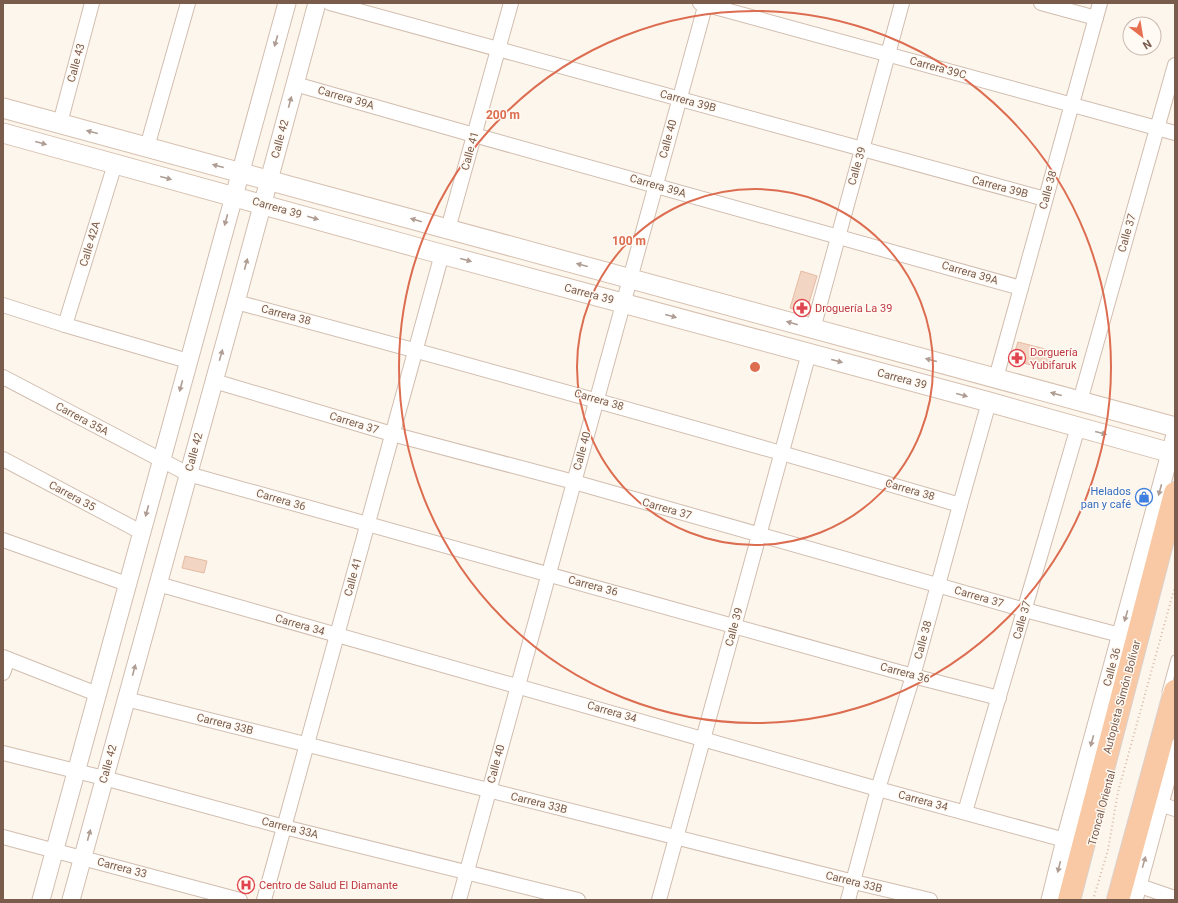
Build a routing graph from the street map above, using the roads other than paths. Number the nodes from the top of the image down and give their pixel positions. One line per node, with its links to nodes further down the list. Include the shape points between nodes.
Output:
1 (92, 3): 19 (street, Calle 43)
2 (188, 3): 24 (street)
3 (287, 3): 27 (street, one-way to 27)
4 (317, 3): 15 (street, Calle 42)
5 (330, 3): 12 (street, Carrera 39B)
6 (511, 3): 12 (street, Calle 41)
7 (704, 3): 13 (street, Carrera 39C); 16 (street, Calle 40)
8 (902, 3): 13 (street, Calle 39)
9 (1041, 3): 11 (street)
10 (1100, 3): 11 (street, Calle 38)
11 (1096, 18): 17 (street, Calle 38)
12 (498, 50): 16 (street, Carrera 39B); 23 (street, Calle 41)
13 (888, 54): 17 (street, Carrera 39C); 25 (street, Calle 39)
14 (1175, 65): 20 (street, Calle 37)
15 (295, 84): 23 (street, Carrera 39A); 28 (street, Calle 42, one-way to 15)
16 (679, 99): 25 (street, Carrera 39B); 29 (street, Calle 40)
17 (1071, 105): 20 (street, Carrera 39C); 31 (street, Calle 38)
18 (3, 108): 19 (main road)
19 (60, 124): 24 (main road, one-way to 19)
20 (1157, 128): 22 (street, Carrera 39C); 50 (street, Calle 37)
21 (3, 133): 26 (main road, Carrera 39, one-way to 26)
22 (1175, 133)
23 (474, 135): 29 (street, Carrera 39A); 33 (street, Calle 41)
24 (147, 147): 27 (main road, one-way to 24)
25 (862, 149): 31 (street, Carrera 39B); 34 (street, Calle 39)
26 (115, 164): 30 (main road, Carrera 39, one-way to 30); 41 (street, Calle 42A)
27 (240, 172): 28 (main road); 30 (street)
28 (269, 180): 32 (street, Calle 42); 33 (main road, one-way to 28)
29 (656, 185): 34 (street, Carrera 39A); 36 (street, Calle 40)
30 (233, 196): 32 (main road, Carrera 39); 45 (street, one-way to 45)
31 (1045, 199): 37 (street, Calle 38)
32 (262, 204): 35 (main road, Carrera 39, one-way to 35); 38 (street, Calle 42, one-way to 32)
33 (448, 229): 36 (main road, one-way to 33)
34 (838, 236): 37 (street, Carrera 39A); 42 (street, Calle 39)
35 (442, 254): 39 (main road, Carrera 39, one-way to 39); 43 (street, Calle 41)
36 (630, 278): 39 (street, Calle 40); 42 (main road, one-way to 36)
37 (1021, 288): 47 (street, Calle 38)
38 (236, 302): 43 (street, Carrera 38); 48 (street, Calle 42, one-way to 38)
39 (623, 303): 44 (main road, Carrera 39, one-way to 44); 49 (street, Calle 40)
40 (3, 305): 41 (street)
41 (65, 325): 45 (street)
42 (813, 329): 47 (main road, one-way to 42)
43 (415, 350): 49 (street, Carrera 38); 54 (street, Calle 41)
44 (809, 353): 51 (main road, Carrera 39, one-way to 51); 56 (street, Calle 39)
45 (188, 361): 59 (street, one-way to 59)
46 (3, 378): 59 (street, Carrera 35A)
47 (996, 378): 50 (main road, one-way to 47)
48 (214, 381): 54 (street, Carrera 37); 60 (street, Calle 42)
49 (596, 400): 56 (street, Carrera 38); 61 (street, Calle 40)
50 (1080, 401): 53 (main road)
51 (989, 402): 52 (main road, Carrera 39); 63 (street, Calle 38)
52 (1078, 427): 57 (main road, Carrera 39, one-way to 57); 73 (street, Calle 37)
53 (1175, 427)
54 (392, 434): 61 (street, Carrera 37); 64 (street, Calle 41)
55 (1175, 435): 57 (street, Calle 36)
56 (782, 452): 63 (street, Carrera 38); 66 (street, Calle 39)
57 (1172, 454): 68 (street, Calle 36, one-way to 68)
58 (3, 459): 65 (street, Carrera 35)
59 (161, 460): 60 (street); 65 (street, one-way to 65)
60 (188, 474): 64 (street, Carrera 36); 71 (street, Calle 42)
61 (574, 482): 66 (street, Carrera 37); 69 (street, Calle 40)
62 (1175, 493): 68 (highway, Autopista Simón Bolívar)
63 (960, 505): 72 (street, Calle 38)
64 (367, 524): 69 (street, Carrera 36); 75 (street, Calle 41)
65 (141, 532): 70 (street)
66 (759, 535): 72 (street, Carrera 37); 74 (street, Calle 39)
67 (3, 540): 70 (street)
68 (1149, 559): 76 (street, Calle 36, one-way to 76); 116 (highway, Autopista Simón Bolívar)
69 (549, 574): 74 (street, Carrera 36); 81 (street, Calle 40)
70 (127, 584): 82 (street)
71 (158, 584): 75 (street, Carrera 34); 85 (street, Calle 42, one-way to 71)
72 (938, 585): 73 (street, Carrera 37); 80 (street, Calle 38)
73 (1024, 610): 76 (street, Carrera 37); 84 (street, Calle 37)
74 (734, 625): 80 (street, Carrera 36); 86 (street, Calle 39)
75 (337, 635): 81 (street, Carrera 34); 87 (street, Calle 41)
76 (1120, 635): 99 (street, Calle 36, one-way to 99)
77 (5, 658): 79 (street); 82 (street)
78 (1175, 659): 83 (lane)
79 (3, 673)
80 (913, 676): 84 (street, Carrera 36); 92 (street, Calle 38)
81 (518, 686): 86 (street, Carrera 34); 93 (street, Calle 40)
82 (97, 694): 90 (street)
83 (1170, 694): 117 (highway)
84 (999, 698): 95 (street, Calle 37)
85 (126, 699): 87 (street, Carrera 33B); 91 (street, Calle 42)
86 (703, 738): 92 (street, Carrera 34); 98 (street, Calle 39)
87 (307, 745): 93 (street, Carrera 33B); 96 (street, Calle 41)
88 (1175, 748): 94 (street)
89 (3, 753): 90 (street, Carrera 33A)
90 (76, 771): 91 (street, Carrera 33A); 100 (street)
91 (104, 778): 96 (street, Carrera 33A); 101 (street, Calle 42, one-way to 91)
92 (878, 788): 95 (street, Carrera 34); 103 (street, Calle 38)
93 (489, 790): 98 (street, Carrera 33B); 102 (street, Calle 40)
94 (1168, 806): 104 (street, one-way to 94)
95 (965, 812): 99 (street, Carrera 34)
96 (284, 827): 102 (street, Carrera 33A); 109 (street, Calle 41)
97 (3, 837): 100 (street, Carrera 33)
98 (676, 837): 103 (street, Carrera 33B); 112 (street, Calle 39)
99 (1065, 840): 115 (street, Calle 36, one-way to 115)
100 (55, 850): 101 (street, Carrera 33); 106 (street)
101 (83, 858): 107 (street, Calle 42); 108 (street, Carrera 33)
102 (467, 872): 110 (street, Calle 40); 111 (street, Carrera 33A)
103 (854, 882): 113 (street, Calle 38); 114 (street, Carrera 33B)
104 (1135, 893): 105 (street)
105 (1175, 898)
106 (41, 900)
107 (71, 900)
108 (240, 900)
109 (264, 900)
110 (459, 900)
111 (578, 900)
112 (659, 900)
113 (848, 900)
114 (930, 900)
115 (1050, 900)
116 (1069, 900)
117 (1118, 900)

